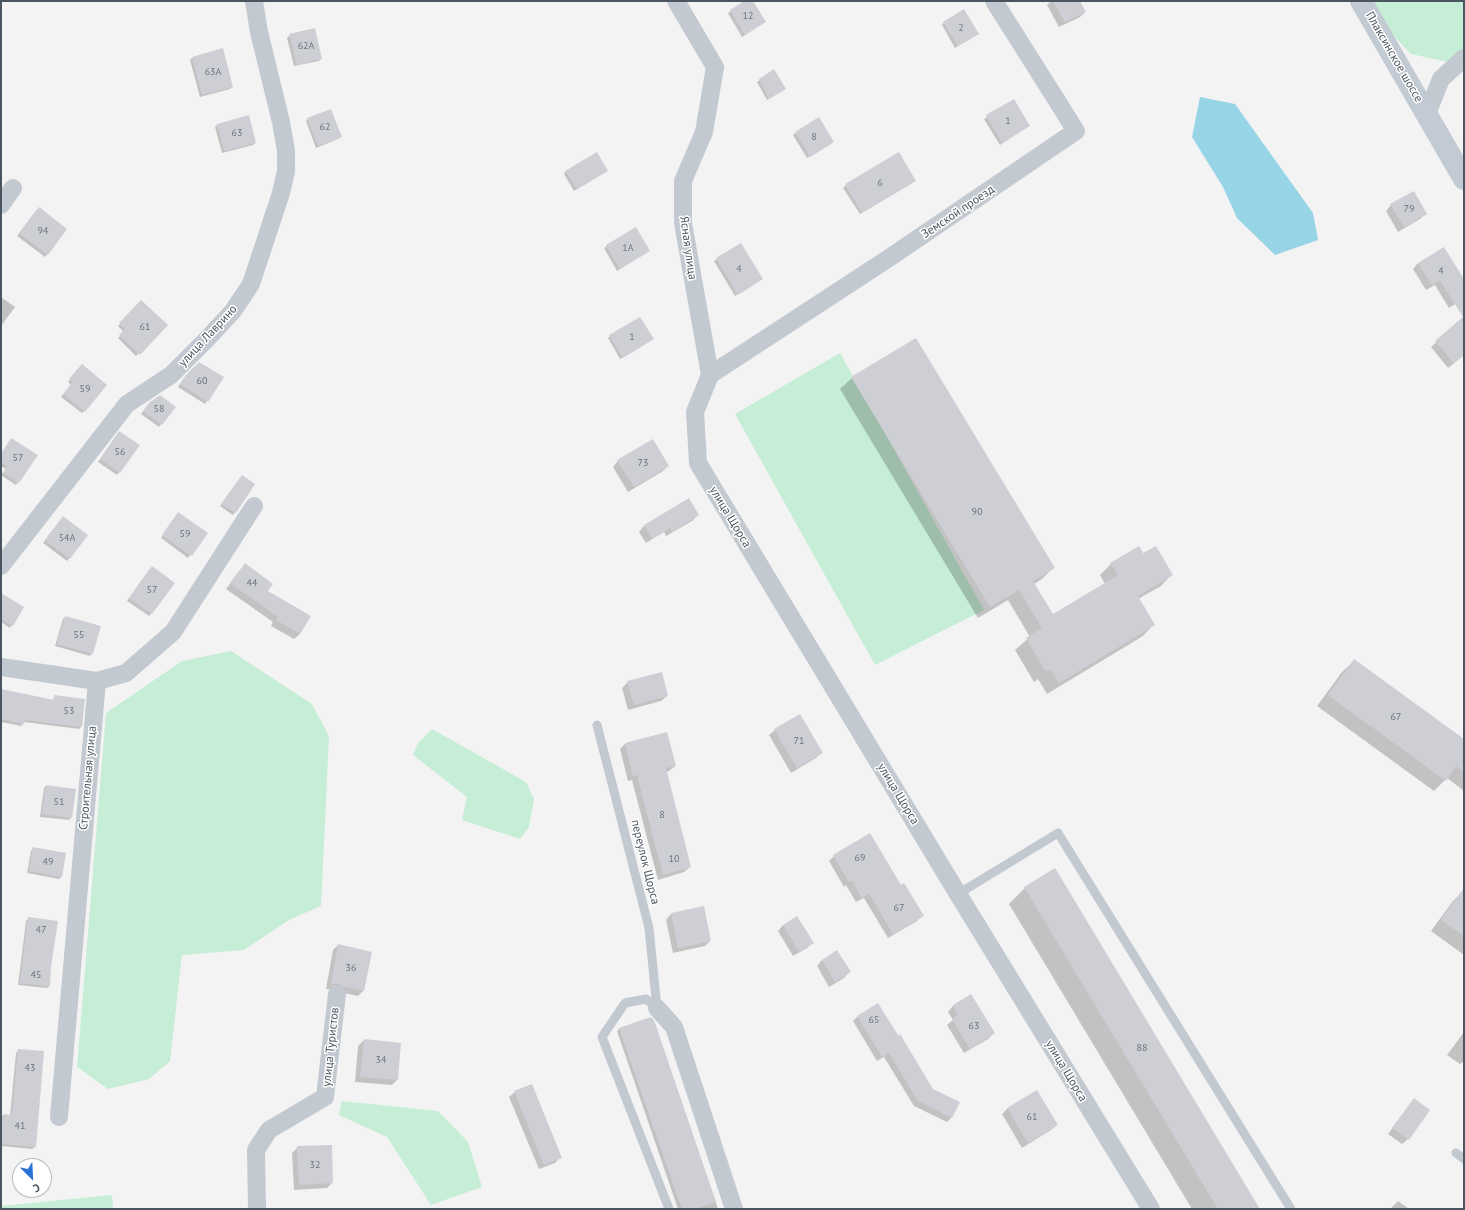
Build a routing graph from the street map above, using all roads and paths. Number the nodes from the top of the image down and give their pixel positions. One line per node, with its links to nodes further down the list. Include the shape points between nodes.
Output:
1 (254, 1): 12 (street, улица Лаврино, via 281,122 286,151 286,171 251,284 233,311 207,340 170,375 127,404)
2 (676, 1): 10 (street, Ясная улица, via 715,67 704,132 683,182 683,223)
3 (994, 1): 10 (street, Земской проезд, via 1076,132 889,258)
4 (1361, 1): 6 (main road, Плаксинское шоссе)
5 (1464, 58): 6 (street, via 1441,79)
6 (1427, 114): 7 (main road, Плаксинское шоссе)
7 (1464, 179)
8 (13, 188): 9 (street)
9 (1, 205)
10 (709, 371): 16 (street, улица Щорса, via 695,412 698,463)
11 (254, 506): 14 (street, via 174,632 126,673)
12 (1, 566)
13 (1, 667): 14 (street)
14 (97, 681): 19 (street, Строительная улица)
15 (597, 725): 18 (lane, переулок Щорса, via 649,928)
16 (958, 894): 25 (street, улица Щорса); 26 (lane, via 1058,833)
17 (337, 994): 22 (street, улица Туристов, via 325,1097 269,1130 256,1150)
18 (657, 1008): 23 (lane, via 646,999 625,1003 602,1036); 24 (street, via 674,1027)
19 (59, 1117)
20 (1456, 1153): 21 (lane)
21 (1464, 1159)
22 (256, 1209)
23 (669, 1209)
24 (734, 1209)
25 (1151, 1209)
26 (1291, 1209)

